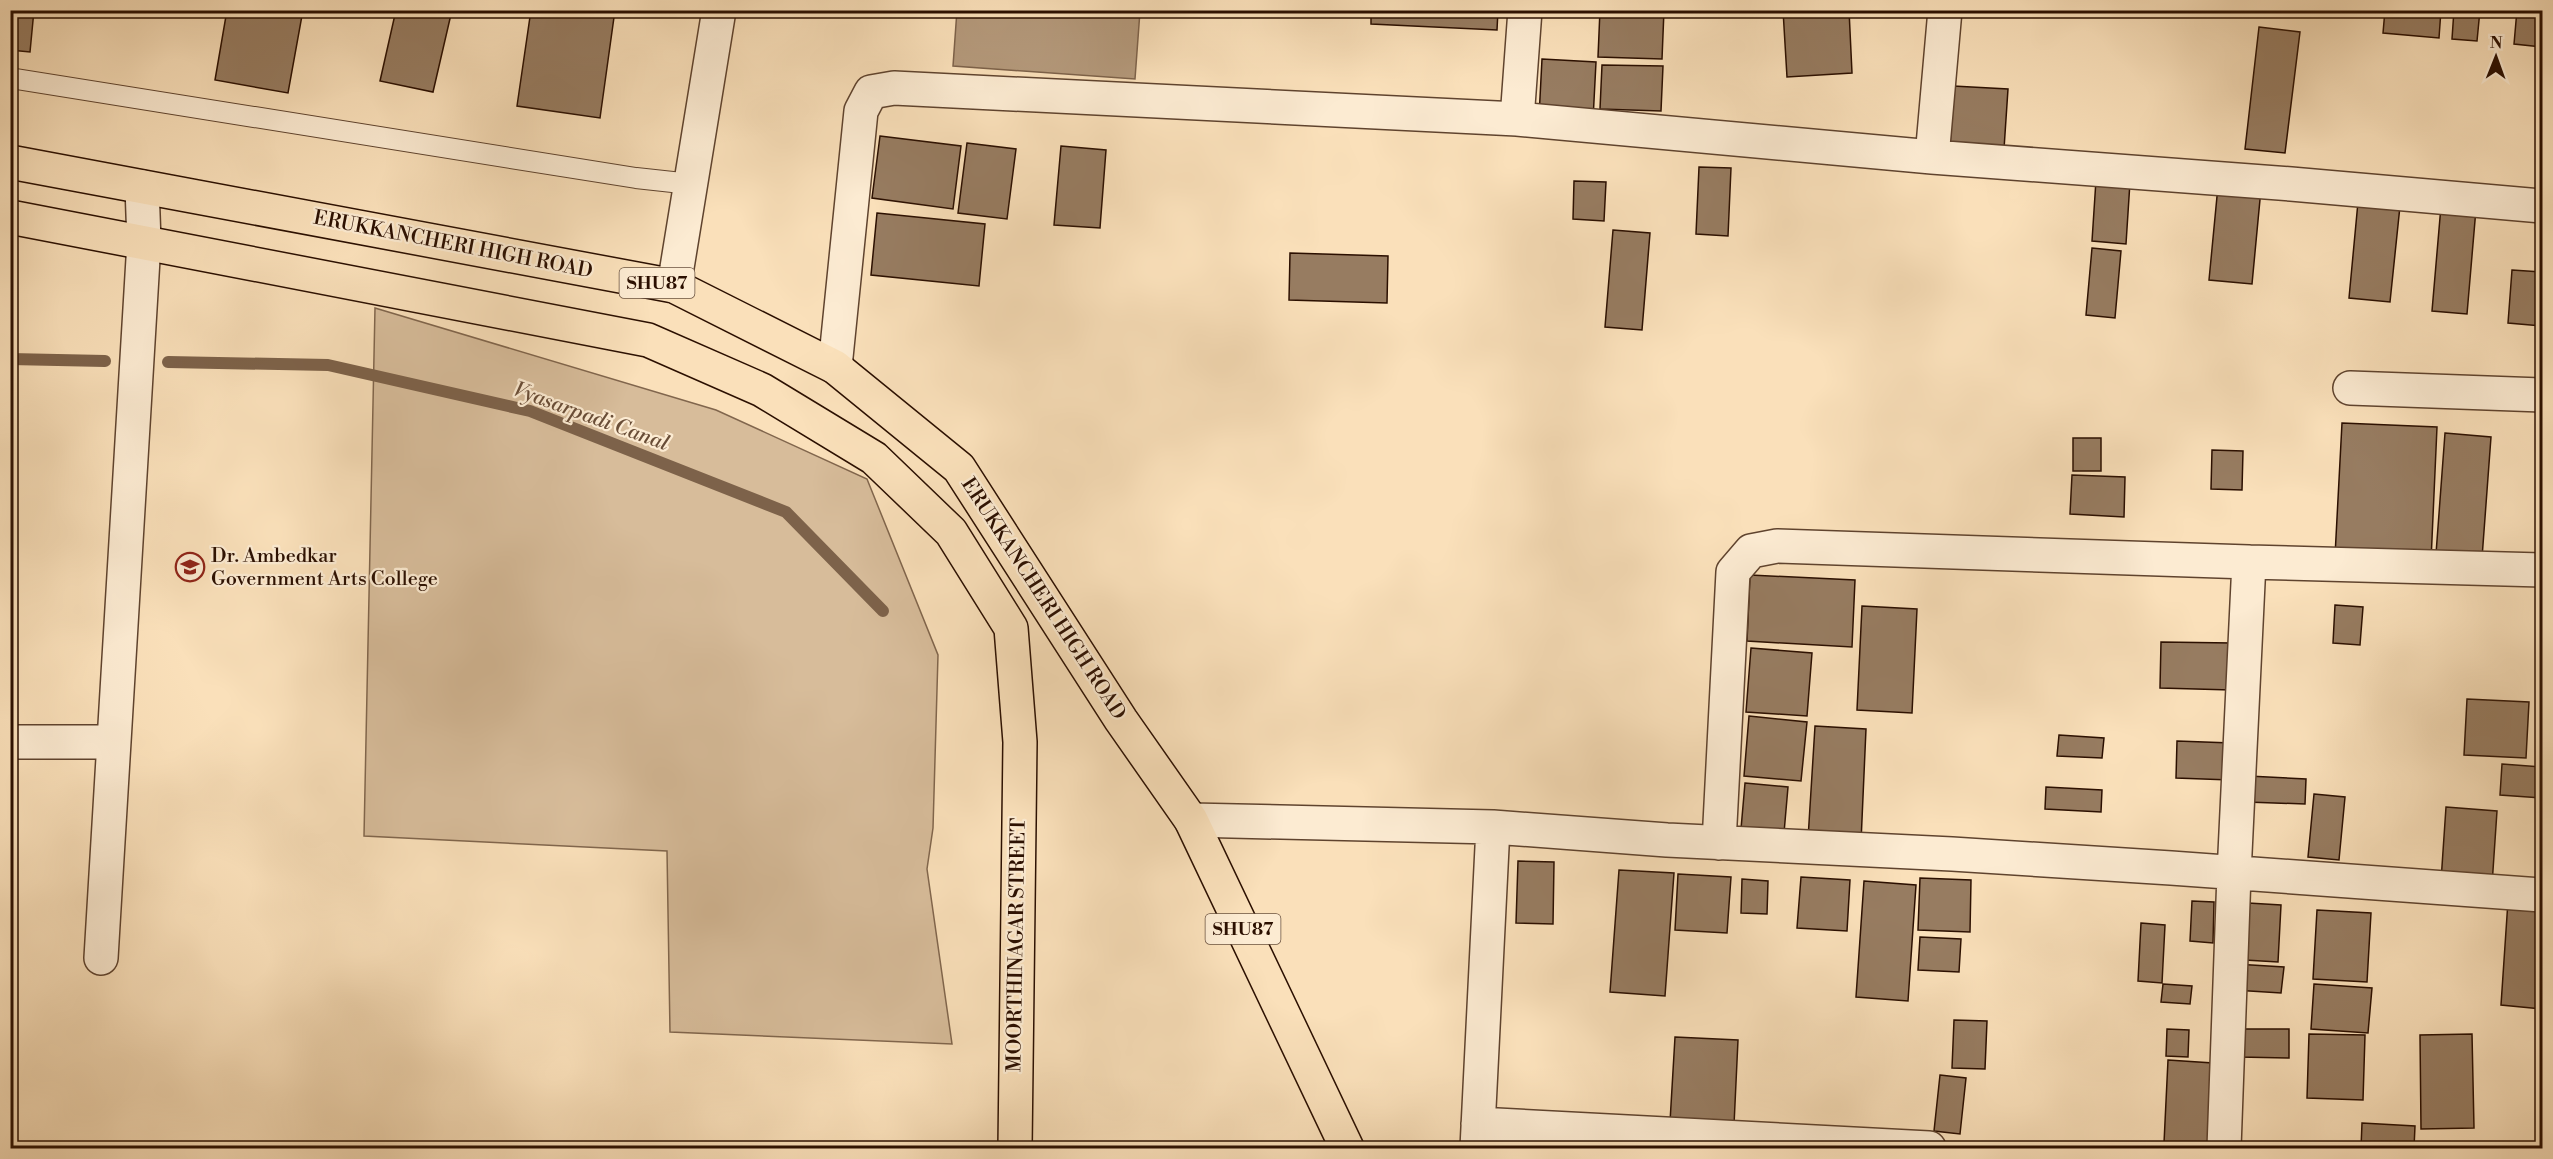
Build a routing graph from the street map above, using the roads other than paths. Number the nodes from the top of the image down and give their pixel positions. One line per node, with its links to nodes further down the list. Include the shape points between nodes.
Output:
1 (719, 10): 8 (street)
2 (1525, 10): 5 (street)
3 (1945, 10): 6 (street)
4 (10, 78): 8 (lane)
5 (1517, 119): 6 (street); 14 (street, via 894,88 871,92 861,111)
6 (1932, 157): 10 (street)
7 (10, 162): 9 (main road, ERUKKANCHERI HIGH ROAD / SHU87)
8 (691, 184): 13 (street)
9 (142, 187): 12 (street); 13 (main road, ERUKKANCHERI HIGH ROAD / SHU87)
10 (2542, 206)
11 (10, 217): 12 (main road, MOORTHINAGAR STREET)
12 (144, 242): 20 (street); 28 (main road, MOORTHINAGAR STREET, via 648,340 762,390 874,458 951,532 1011,628 1020,741)
13 (674, 286): 14 (main road, ERUKKANCHERI HIGH ROAD / SHU87)
14 (835, 367): 21 (main road, ERUKKANCHERI HIGH ROAD / SHU87, via 959,468 1121,720)
15 (2350, 388): 16 (street)
16 (2542, 395)
17 (2248, 562): 18 (street); 23 (street, via 1778,546 1751,551 1733,572); 24 (street)
18 (2542, 570)
19 (10, 742): 20 (street)
20 (114, 742): 26 (street)
21 (1191, 820): 22 (street); 29 (main road, ERUKKANCHERI HIGH ROAD / SHU87)
22 (1493, 827): 23 (street); 27 (street)
23 (1719, 843): 24 (street, via 1952,854)
24 (2234, 874): 25 (street); 31 (street)
25 (2542, 895)
26 (101, 958)
27 (1478, 1136): 30 (street)
28 (1014, 1149)
29 (1347, 1149)
30 (1929, 1149)
31 (2224, 1149)

